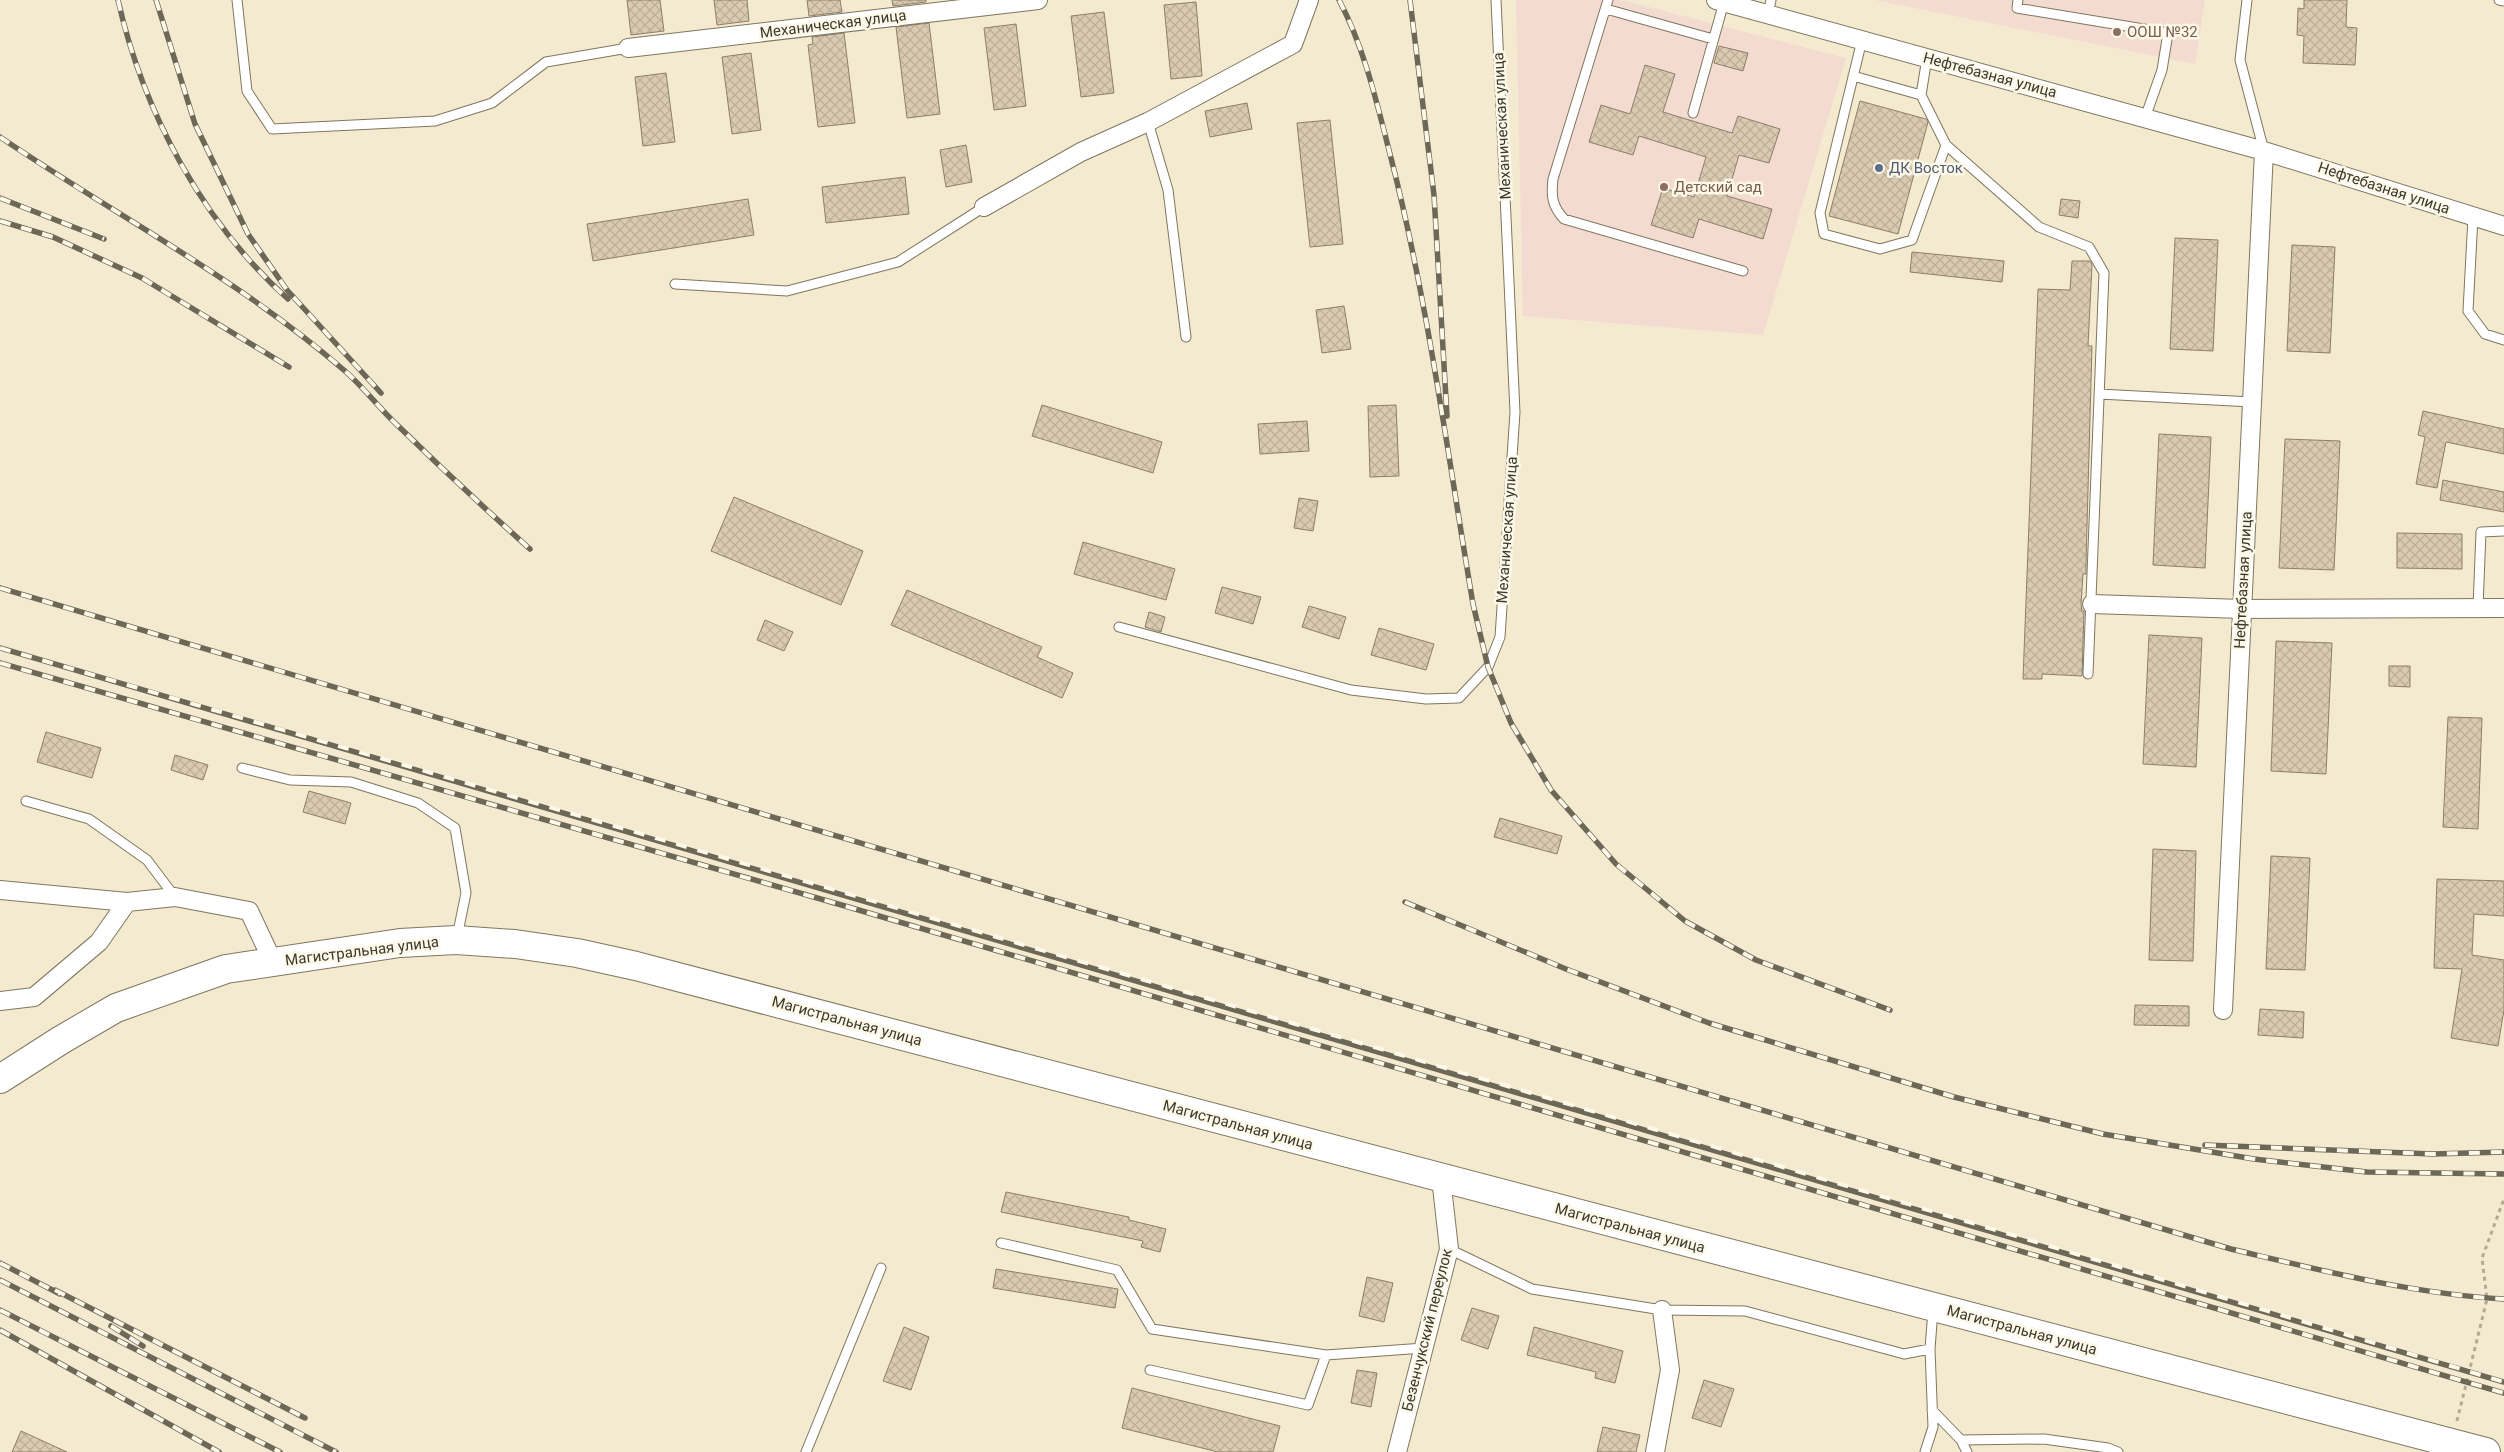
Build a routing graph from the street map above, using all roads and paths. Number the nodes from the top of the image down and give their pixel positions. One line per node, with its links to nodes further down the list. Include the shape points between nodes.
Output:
1 (237, 0): 14 (lane, via 247,91 272,129 435,121 492,103 546,62)
2 (1038, 0): 14 (street, Механическая улица)
3 (1309, 0): 20 (street, via 1293,44)
4 (1496, 0): 37 (lane, Механическая улица, via 1515,412 1500,637 1488,667 1459,698 1426,699 1351,690)
5 (2018, 0): 19 (lane, via 2017,8 2168,33 2162,70)
6 (2246, 0): 22 (lane, via 2240,60)
7 (2499, 0): 9 (lane)
8 (1720, 1): 11 (street, Нефтебазная улица); 12 (lane)
9 (2504, 1)
10 (1607, 5): 12 (lane); 26 (lane, via 1552,179 1555,209 1564,219)
11 (1769, 7): 13 (street, Нефтебазная улица)
12 (1713, 39): 18 (lane)
13 (1862, 40): 15 (street, Нефтебазная улица); 16 (lane)
14 (628, 48)
15 (1927, 58): 17 (lane); 19 (street, Нефтебазная улица)
16 (1853, 76): 17 (lane); 21 (lane, via 1820,213 1824,234 1880,249 1912,240)
17 (1921, 95): 21 (lane)
18 (1693, 113)
19 (2145, 118): 22 (street, Нефтебазная улица)
20 (1148, 122): 23 (street, via 1081,152); 28 (lane, via 1168,190)
21 (1946, 145): 30 (lane, via 2040,227 2089,247 2104,273)
22 (2264, 150): 24 (street, Нефтебазная улица); 31 (street, Нефтебазная улица)
23 (984, 207): 27 (lane, via 898,262 787,290)
24 (2473, 217): 25 (street, Нефтебазная улица); 29 (lane, via 2468,311 2485,334)
25 (2504, 226)
26 (1743, 271)
27 (674, 284)
28 (1186, 336)
29 (2504, 340)
30 (2099, 394): 31 (lane); 33 (lane)
31 (2252, 402): 36 (street, Нефтебазная улица)
32 (2504, 532): 34 (lane, via 2481,532)
33 (2092, 604): 36 (street); 38 (lane)
34 (2478, 607): 35 (street); 36 (street)
35 (2504, 608)
36 (2242, 609): 47 (street, Нефтебазная улица)
37 (1119, 628)
38 (2088, 674)
39 (242, 768): 44 (lane, via 290,780 351,782 418,803 455,828 466,894)
40 (26, 801): 42 (lane, via 89,819 147,860)
41 (0, 890): 43 (street)
42 (175, 897): 43 (street); 45 (street, via 249,910)
43 (127, 902): 46 (street, via 99,942 34,997)
44 (456, 940): 45 (main road, Магистральная улица, via 400,943); 49 (main road, Магистральная улица, via 515,944 636,966)
45 (273, 962): 48 (main road, Магистральная улица, via 226,970 116,1008)
46 (0, 1002)
47 (2223, 1010)
48 (0, 1079)
49 (1441, 1178): 52 (street, Безенчукский переулок); 54 (main road, Магистральная улица)
50 (2504, 1199): 62 (path, via 2482,1258 2488,1298)
51 (1001, 1243): 58 (lane, via 1117,1270 1152,1328)
52 (1449, 1250): 55 (lane, via 1532,1289); 56 (street, Безенчукский переулок)
53 (881, 1268): 63 (lane)
54 (1934, 1307): 57 (lane); 62 (main road, Магистральная улица)
55 (1662, 1310): 57 (lane, via 1745,1312 1904,1354); 65 (street, via 1670,1370)
56 (1424, 1348): 58 (lane); 64 (street, Безенчукский переулок)
57 (1930, 1349): 60 (lane)
58 (1326, 1355): 59 (lane, via 1308,1405)
59 (1150, 1370)
60 (1932, 1410): 61 (lane); 66 (lane, via 1933,1427)
61 (1961, 1440): 67 (lane); 68 (lane, via 2044,1439)
62 (2451, 1443): 69 (main road, Магистральная улица)
63 (806, 1452)
64 (1397, 1452)
65 (1655, 1452)
66 (1925, 1452)
67 (1967, 1452)
68 (2118, 1452)
69 (2486, 1452)

